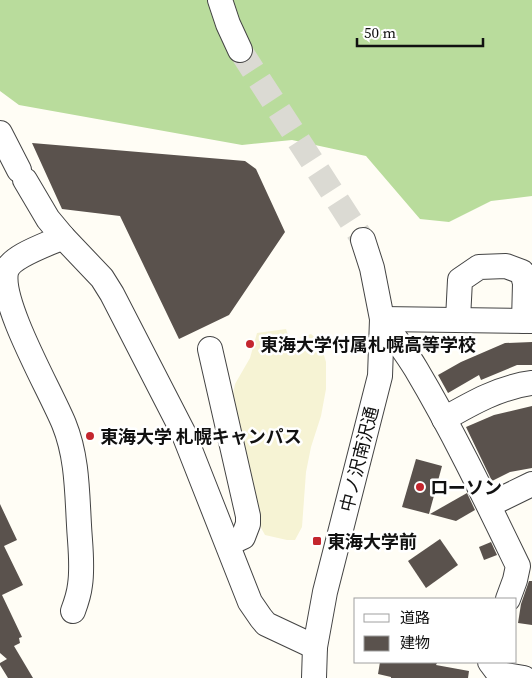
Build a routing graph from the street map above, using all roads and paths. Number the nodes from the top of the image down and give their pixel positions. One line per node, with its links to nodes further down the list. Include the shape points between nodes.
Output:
1 (220, 0): 2 (street)
2 (240, 50)
3 (0, 133): 4 (street, via 48,218)
4 (63, 237): 6 (street); 15 (street, via 102,278 112,294 183,432)
5 (363, 240): 7 (street, 中ノ沢南沢通)
6 (5, 266): 17 (street, via 13,316 63,422 74,458 82,562)
7 (382, 319): 8 (street); 12 (street); 18 (street, 中ノ沢南沢通, via 380,376 325,592)
8 (458, 320): 9 (street); 9 (street, via 460,280 479,267 506,266 522,272)
9 (528, 321)
10 (210, 349): 15 (street, via 248,516 242,537)
11 (532, 384): 12 (street, via 515,385)
12 (444, 419): 14 (street)
13 (532, 484): 14 (street)
14 (489, 505): 16 (street, via 518,566)
15 (228, 544): 18 (street, via 250,602 261,618 277,630)
16 (519, 587)
17 (73, 611)
18 (315, 647): 20 (street, 中ノ沢南沢通)
19 (491, 663): 21 (street, via 498,674)
20 (314, 678)
21 (524, 678)

